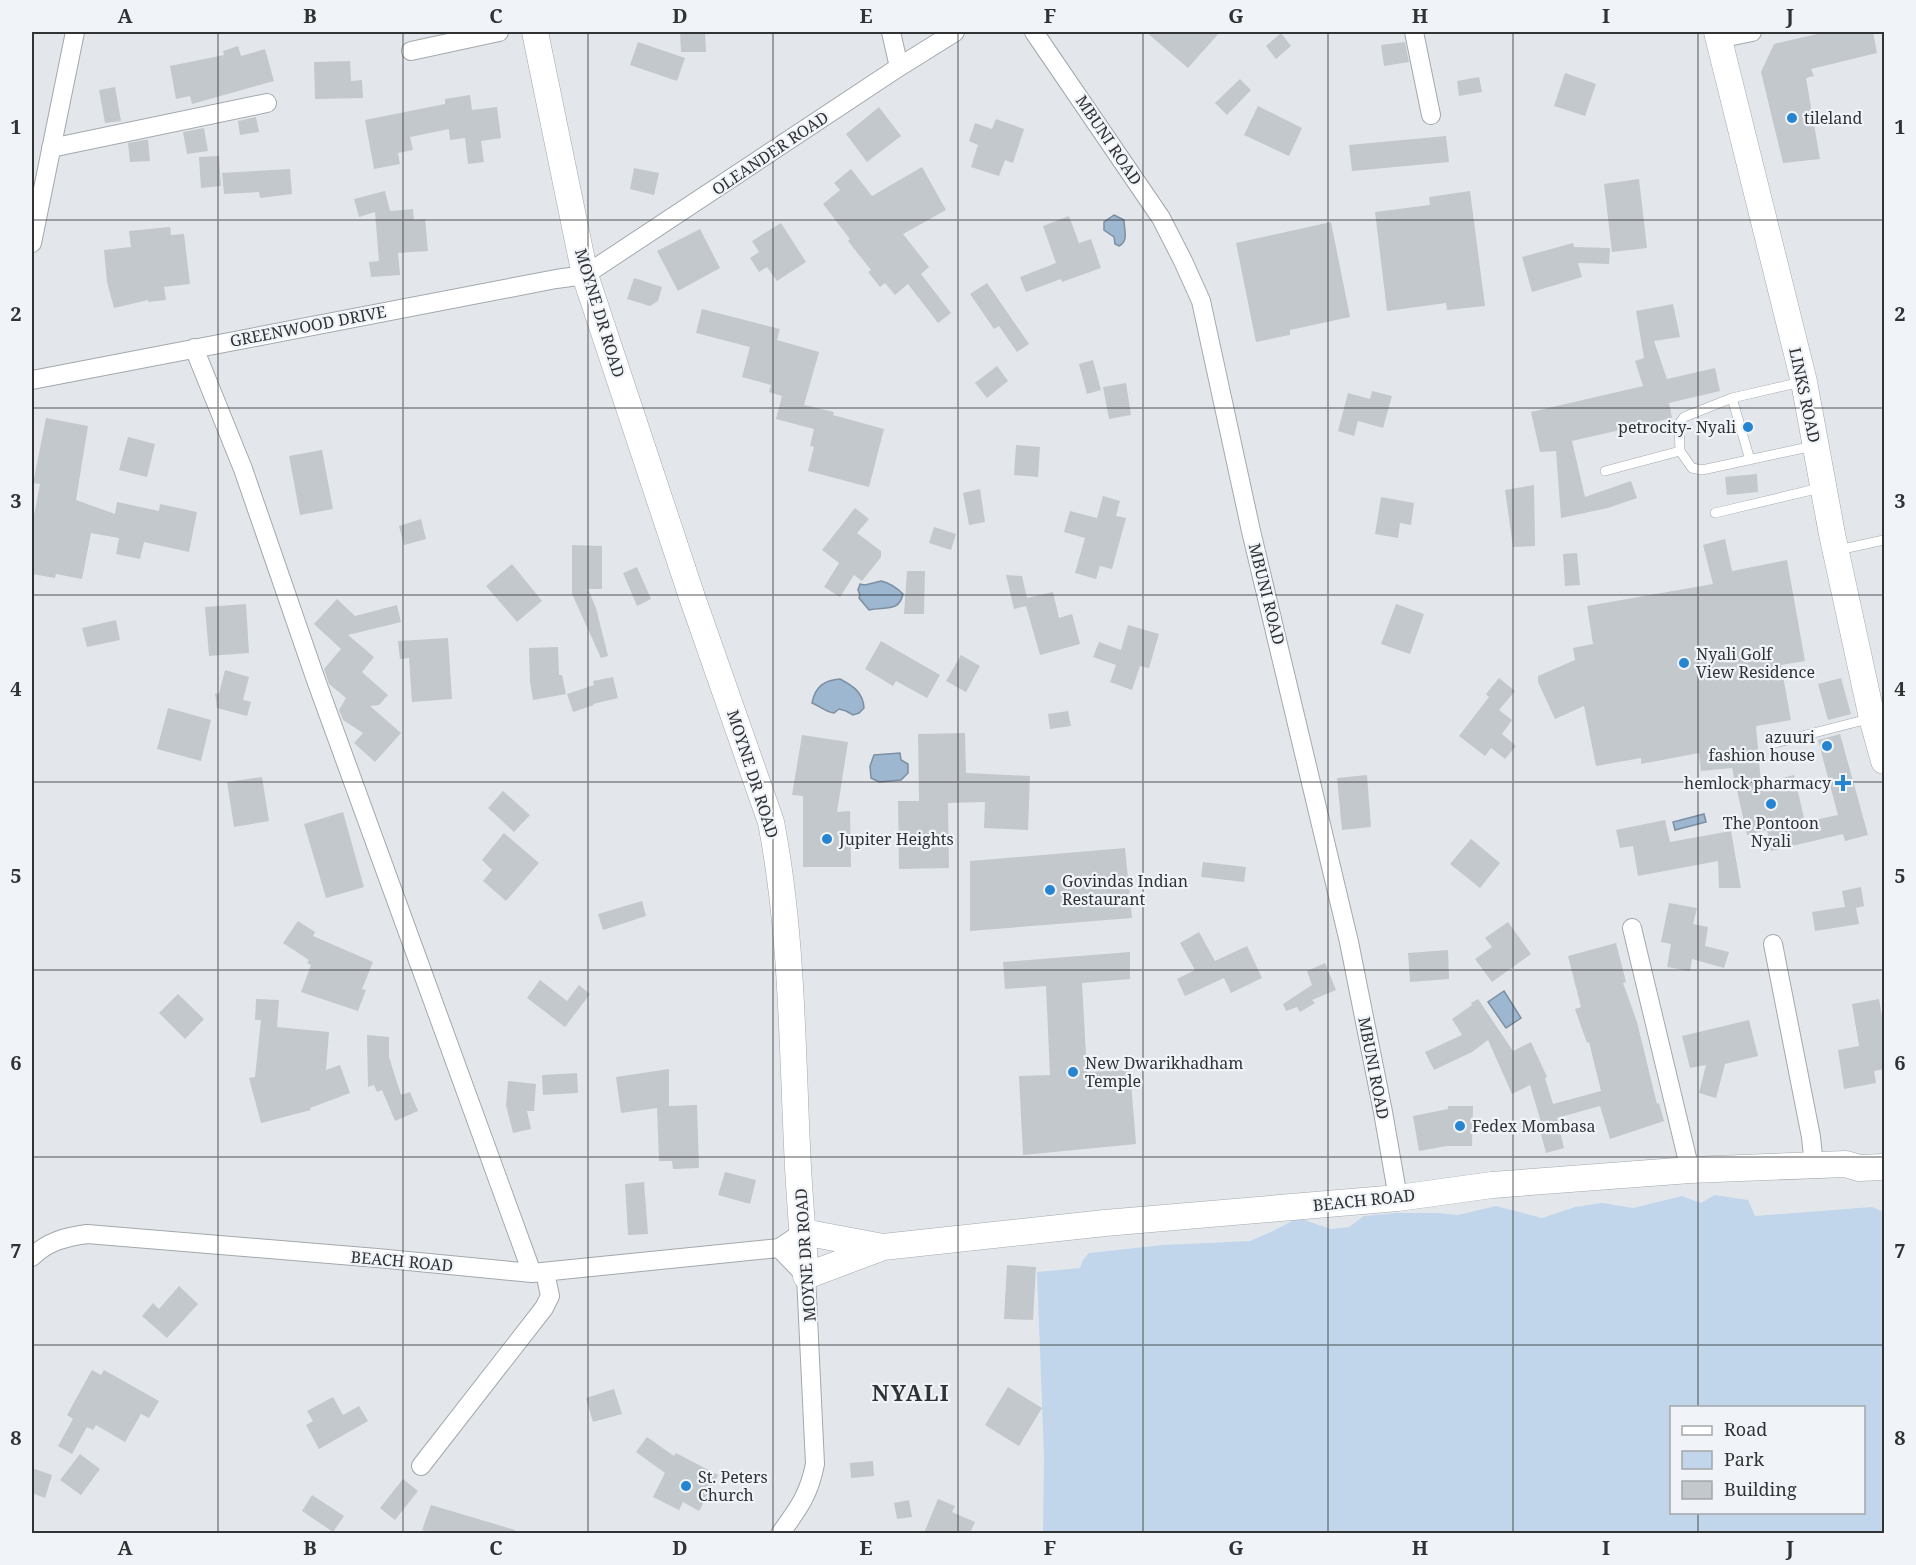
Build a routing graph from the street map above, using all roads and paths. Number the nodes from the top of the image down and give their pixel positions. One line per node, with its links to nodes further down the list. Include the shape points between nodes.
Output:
1 (75, 32): 14 (street)
2 (499, 32): 10 (street)
3 (535, 32): 16 (main road, MOYNE DR ROAD)
4 (891, 32): 11 (street)
5 (955, 32): 11 (street, OLEANDER ROAD)
6 (1034, 32): 40 (street, MBUNI ROAD, via 1161,218 1201,301 1251,531 1349,942)
7 (1414, 32): 13 (street)
8 (1752, 32): 9 (street)
9 (1717, 35): 19 (main road, LINKS ROAD)
10 (411, 51)
11 (899, 67): 16 (street, OLEANDER ROAD)
12 (267, 103): 14 (street)
13 (1431, 115)
14 (51, 148): 15 (street)
15 (32, 243)
16 (585, 275): 17 (street, GREENWOOD DRIVE); 39 (main road, MOYNE DR ROAD, via 771,822 788,946)
17 (194, 348): 18 (street, GREENWOOD DRIVE); 46 (street, via 243,469 317,683)
18 (32, 380)
19 (1803, 382): 20 (lane); 21 (main road, LINKS ROAD)
20 (1732, 398): 22 (lane, via 1684,417 1679,424); 23 (lane)
21 (1815, 445): 23 (lane); 25 (main road, LINKS ROAD)
22 (1680, 451): 23 (lane, via 1692,468 1702,470); 24 (lane)
23 (1750, 460)
24 (1605, 471)
25 (1823, 487): 26 (lane); 28 (main road, LINKS ROAD)
26 (1715, 513)
27 (1884, 540): 28 (lane)
28 (1836, 551): 29 (main road, LINKS ROAD)
29 (1872, 718): 30 (lane); 31 (main road, LINKS ROAD)
30 (1775, 743)
31 (1884, 761)
32 (1632, 928): 38 (street)
33 (1773, 944): 36 (street)
34 (1884, 1150): 35 (main road, via 1861,1153)
35 (1846, 1164): 36 (main road, BEACH ROAD); 37 (main road)
36 (1814, 1166): 38 (main road, BEACH ROAD)
37 (1884, 1167)
38 (1690, 1170): 40 (main road, BEACH ROAD, via 1492,1185)
39 (800, 1191): 41 (main road, MOYNE DR ROAD); 42 (main road)
40 (1398, 1198): 43 (main road, BEACH ROAD)
41 (803, 1232): 42 (main road, BEACH ROAD); 44 (street, BEACH ROAD); 47 (main road, MOYNE DR ROAD)
42 (843, 1239): 43 (main road, BEACH ROAD)
43 (883, 1247): 47 (main road, BEACH ROAD)
44 (779, 1248): 46 (street, BEACH ROAD); 47 (street)
45 (32, 1257): 46 (street, BEACH ROAD, via 42,1247 62,1238 87,1234)
46 (538, 1273): 48 (street, via 550,1296 544,1308)
47 (806, 1276): 49 (street, MOYNE DR ROAD, via 815,1464 798,1509)
48 (421, 1466)
49 (780, 1533)

